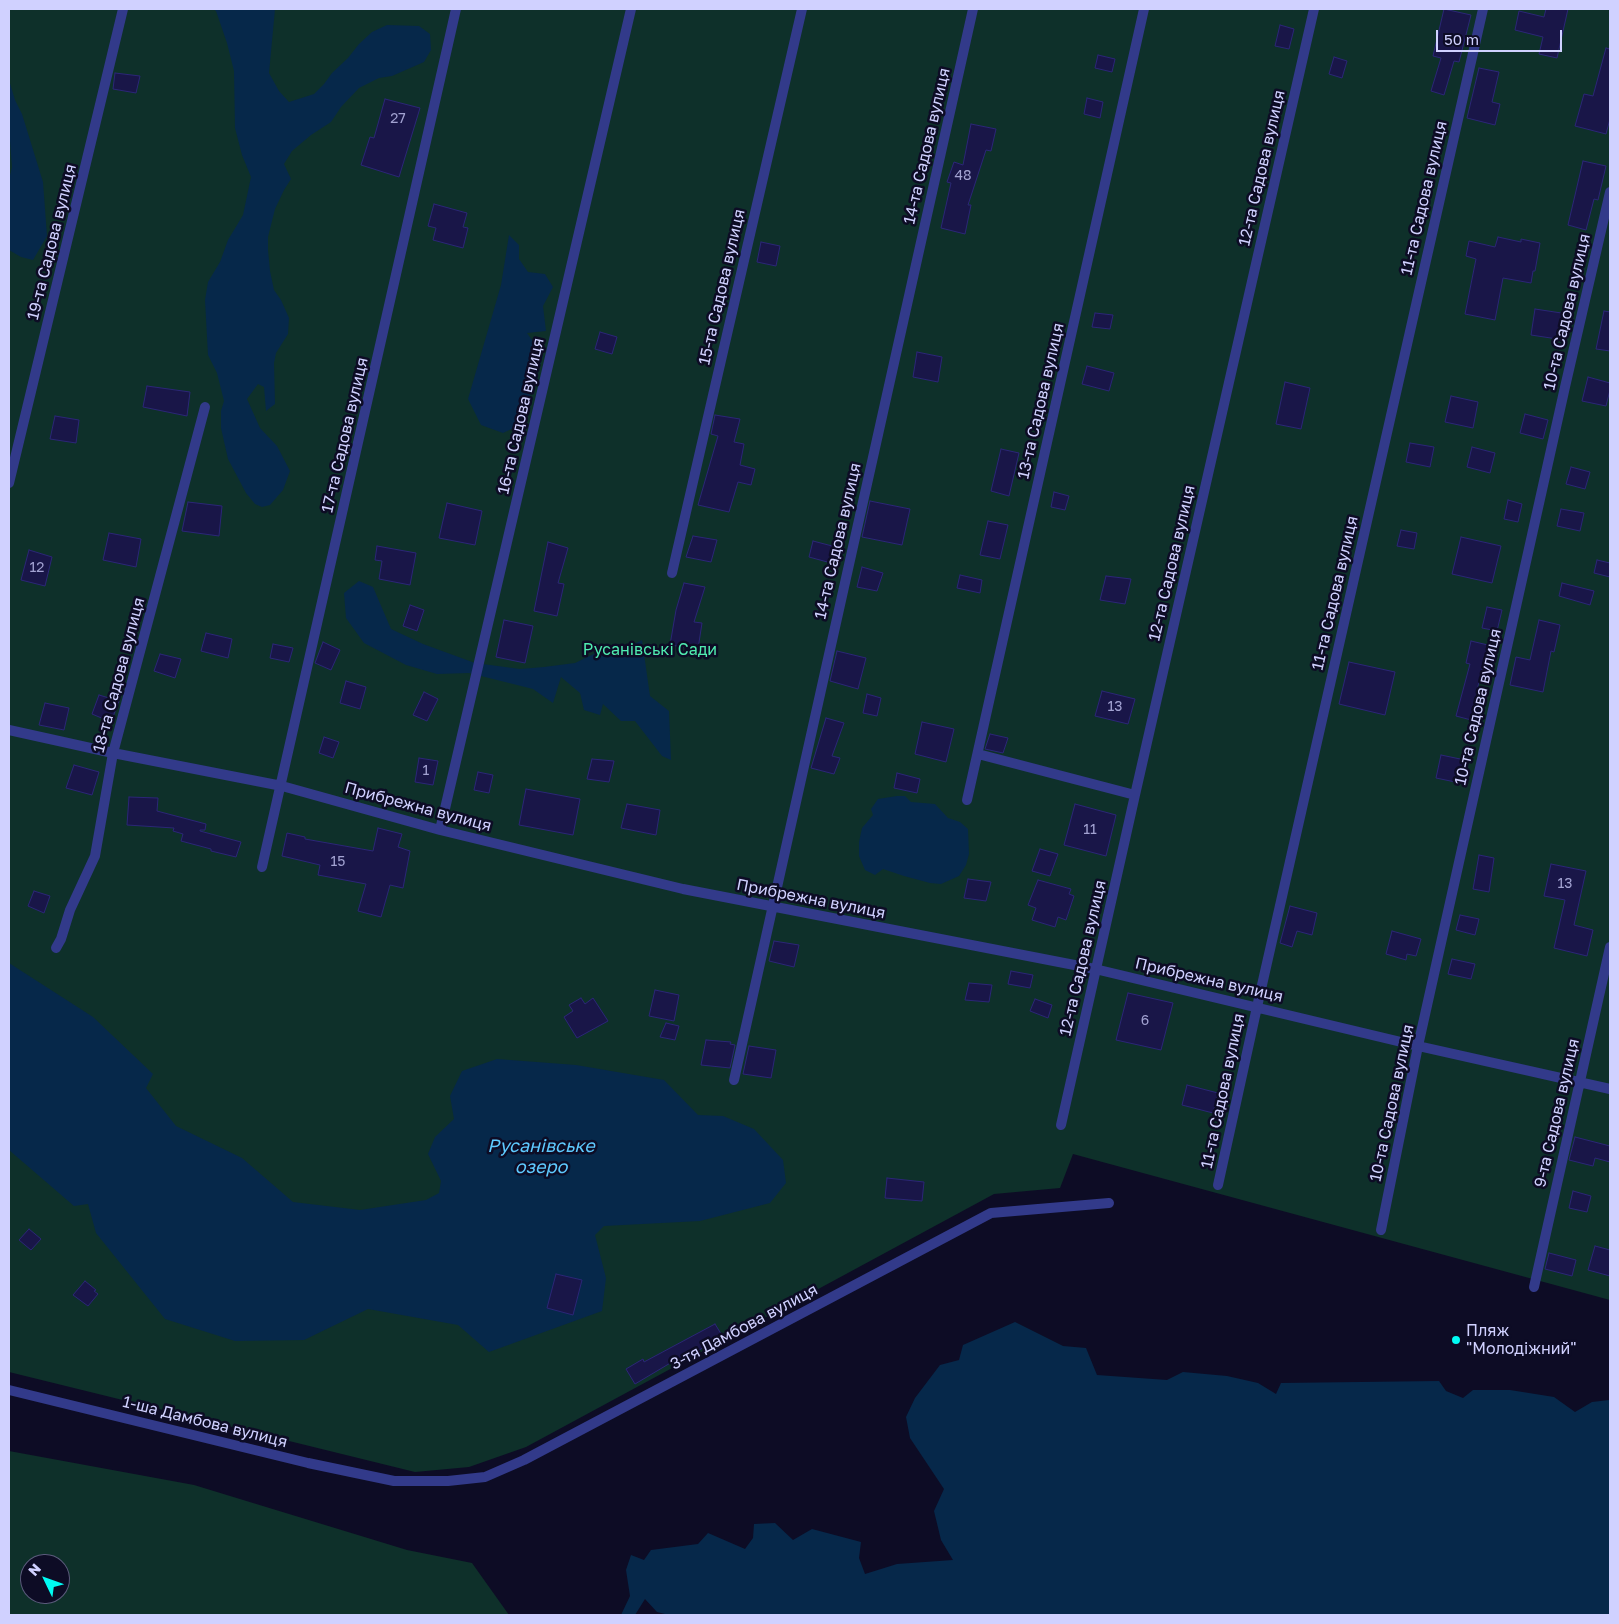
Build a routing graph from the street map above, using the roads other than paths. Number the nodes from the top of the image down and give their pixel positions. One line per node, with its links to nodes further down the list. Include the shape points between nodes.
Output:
1 (124, 9): 11 (street, 19-та Садова вулиця)
2 (456, 9): 16 (street, 17-та Садова вулиця)
3 (631, 9): 19 (street, 16-та Садова вулиця)
4 (802, 9): 12 (street, 15-та Садова вулиця)
5 (973, 9): 21 (street, 14-та Садова вулиця)
6 (1144, 9): 15 (street, 13-та Садова вулиця)
7 (1314, 9): 17 (street, 12-та Садова вулиця)
8 (1482, 9): 25 (street, 11-та Садова вулиця)
9 (1610, 192): 26 (street, 10-та Садова вулиця)
10 (205, 407): 14 (street, 18-та Садова вулиця)
11 (9, 483)
12 (672, 573)
13 (9, 730): 14 (street, Прибрежна вулиця)
14 (113, 754): 16 (street, Прибрежна вулиця); 23 (street, 18-та Садова вулиця, via 95,856)
15 (978, 754): 17 (street); 18 (street, 13-та Садова вулиця)
16 (282, 786): 19 (street, Прибрежна вулиця); 20 (street, 17-та Садова вулиця)
17 (1135, 795): 24 (street, 12-та Садова вулиця)
18 (967, 800)
19 (440, 830): 21 (street, Прибрежна вулиця, via 683,889)
20 (262, 867)
21 (772, 907): 24 (street, Прибрежна вулиця); 27 (street, 14-та Садова вулиця)
22 (1610, 947): 28 (street, 9-та Садова вулиця)
23 (56, 948)
24 (1095, 969): 25 (street, Прибрежна вулиця); 30 (street, 12-та Садова вулиця)
25 (1257, 1006): 26 (street, Прибрежна вулиця); 31 (street, 11-та Садова вулиця)
26 (1418, 1046): 28 (street, Прибрежна вулиця); 33 (street, 10-та Садова вулиця)
27 (734, 1080)
28 (1579, 1083): 29 (street, Прибрежна вулиця); 34 (street, 9-та Садова вулиця)
29 (1610, 1089)
30 (1061, 1125)
31 (1218, 1184)
32 (1109, 1203): 36 (street, 3-тя Дамбова вулиця, via 991,1213 524,1460 485,1477)
33 (1381, 1230)
34 (1534, 1287)
35 (9, 1390): 36 (street, 1-ша Дамбова вулиця)
36 (394, 1481)

